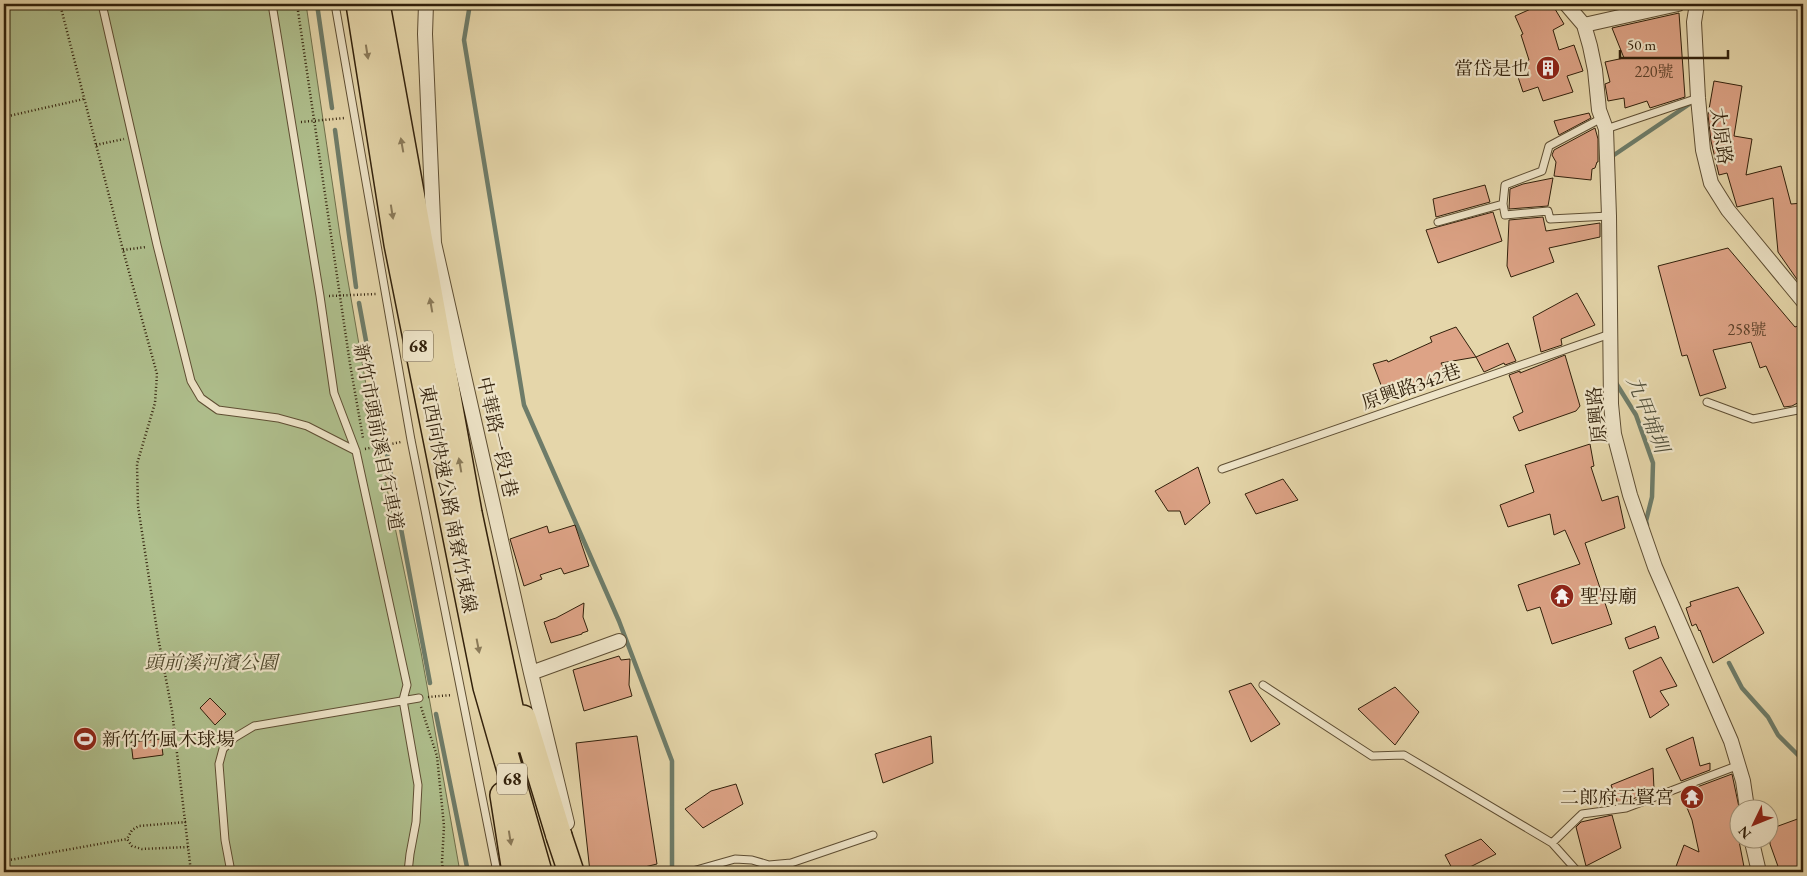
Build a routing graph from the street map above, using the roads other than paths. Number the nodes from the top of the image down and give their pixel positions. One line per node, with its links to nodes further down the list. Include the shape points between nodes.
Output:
1 (102, 4): 20 (lane, via 191,381 201,398 218,410 278,418 307,426)
2 (272, 4): 20 (lane, via 334,393)
3 (335, 4): 36 (lane, via 411,440)
4 (359, 4): 26 (highway, 東西向快速公路 南寮竹東線 / 68, one-way to 26, via 397,244)
5 (377, 4): 22 (highway, 東西向快速公路 南寮竹東線 / 68, one-way to 5)
6 (426, 4): 24 (street, 中華路一段1巷, via 424,34 434,243)
7 (1566, 4): 10 (street, 原興路)
8 (1678, 4): 10 (street)
9 (1697, 4): 11 (street, 太原路, via 1694,22)
10 (1584, 25): 12 (street, 原興路)
11 (1698, 98): 12 (lane); 16 (street, 太原路, via 1704,156 1711,183 1724,204)
12 (1604, 124): 13 (lane, via 1549,146 1542,171 1505,185); 14 (street, 原興路)
13 (1503, 204): 14 (lane, via 1505,215 1548,211 1550,219); 15 (lane)
14 (1610, 216): 17 (street, 原興路)
15 (1438, 222)
16 (1803, 302)
17 (1611, 334): 21 (lane, 原興路342巷); 29 (street, 原興路, via 1614,434 1630,496 1656,567)
18 (1707, 402): 19 (lane, via 1753,419)
19 (1803, 409)
20 (356, 451): 28 (lane, via 407,685)
21 (1222, 469)
22 (468, 513): 39 (highway, 東西向快速公路 南寮竹東線 / 68, via 524,774); 41 (highway, bridge, via 485,565 513,686)
23 (619, 641): 24 (street)
24 (531, 673): 40 (street, 中華路一段1巷, via 570,836)
25 (1263, 685): 32 (lane, via 1372,756 1404,755)
26 (486, 686): 37 (highway, one-way to 37); 38 (highway, 東西向快速公路 南寮竹東線 / 68)
27 (419, 698): 28 (lane)
28 (403, 700): 34 (lane, via 254,726 234,738 223,749 219,764); 35 (lane, via 418,785)
29 (1739, 765): 30 (street, 原興路); 32 (lane, via 1626,808 1582,814)
30 (1745, 798)
31 (873, 835): 42 (lane, via 791,863 769,865 735,858)
32 (1552, 843): 43 (lane)
33 (1753, 848): 44 (street)
34 (231, 872)
35 (408, 872)
36 (497, 872)
37 (515, 872)
38 (539, 872)
39 (556, 872)
40 (560, 872)
41 (571, 872)
42 (689, 872)
43 (1578, 872)
44 (1759, 872)

